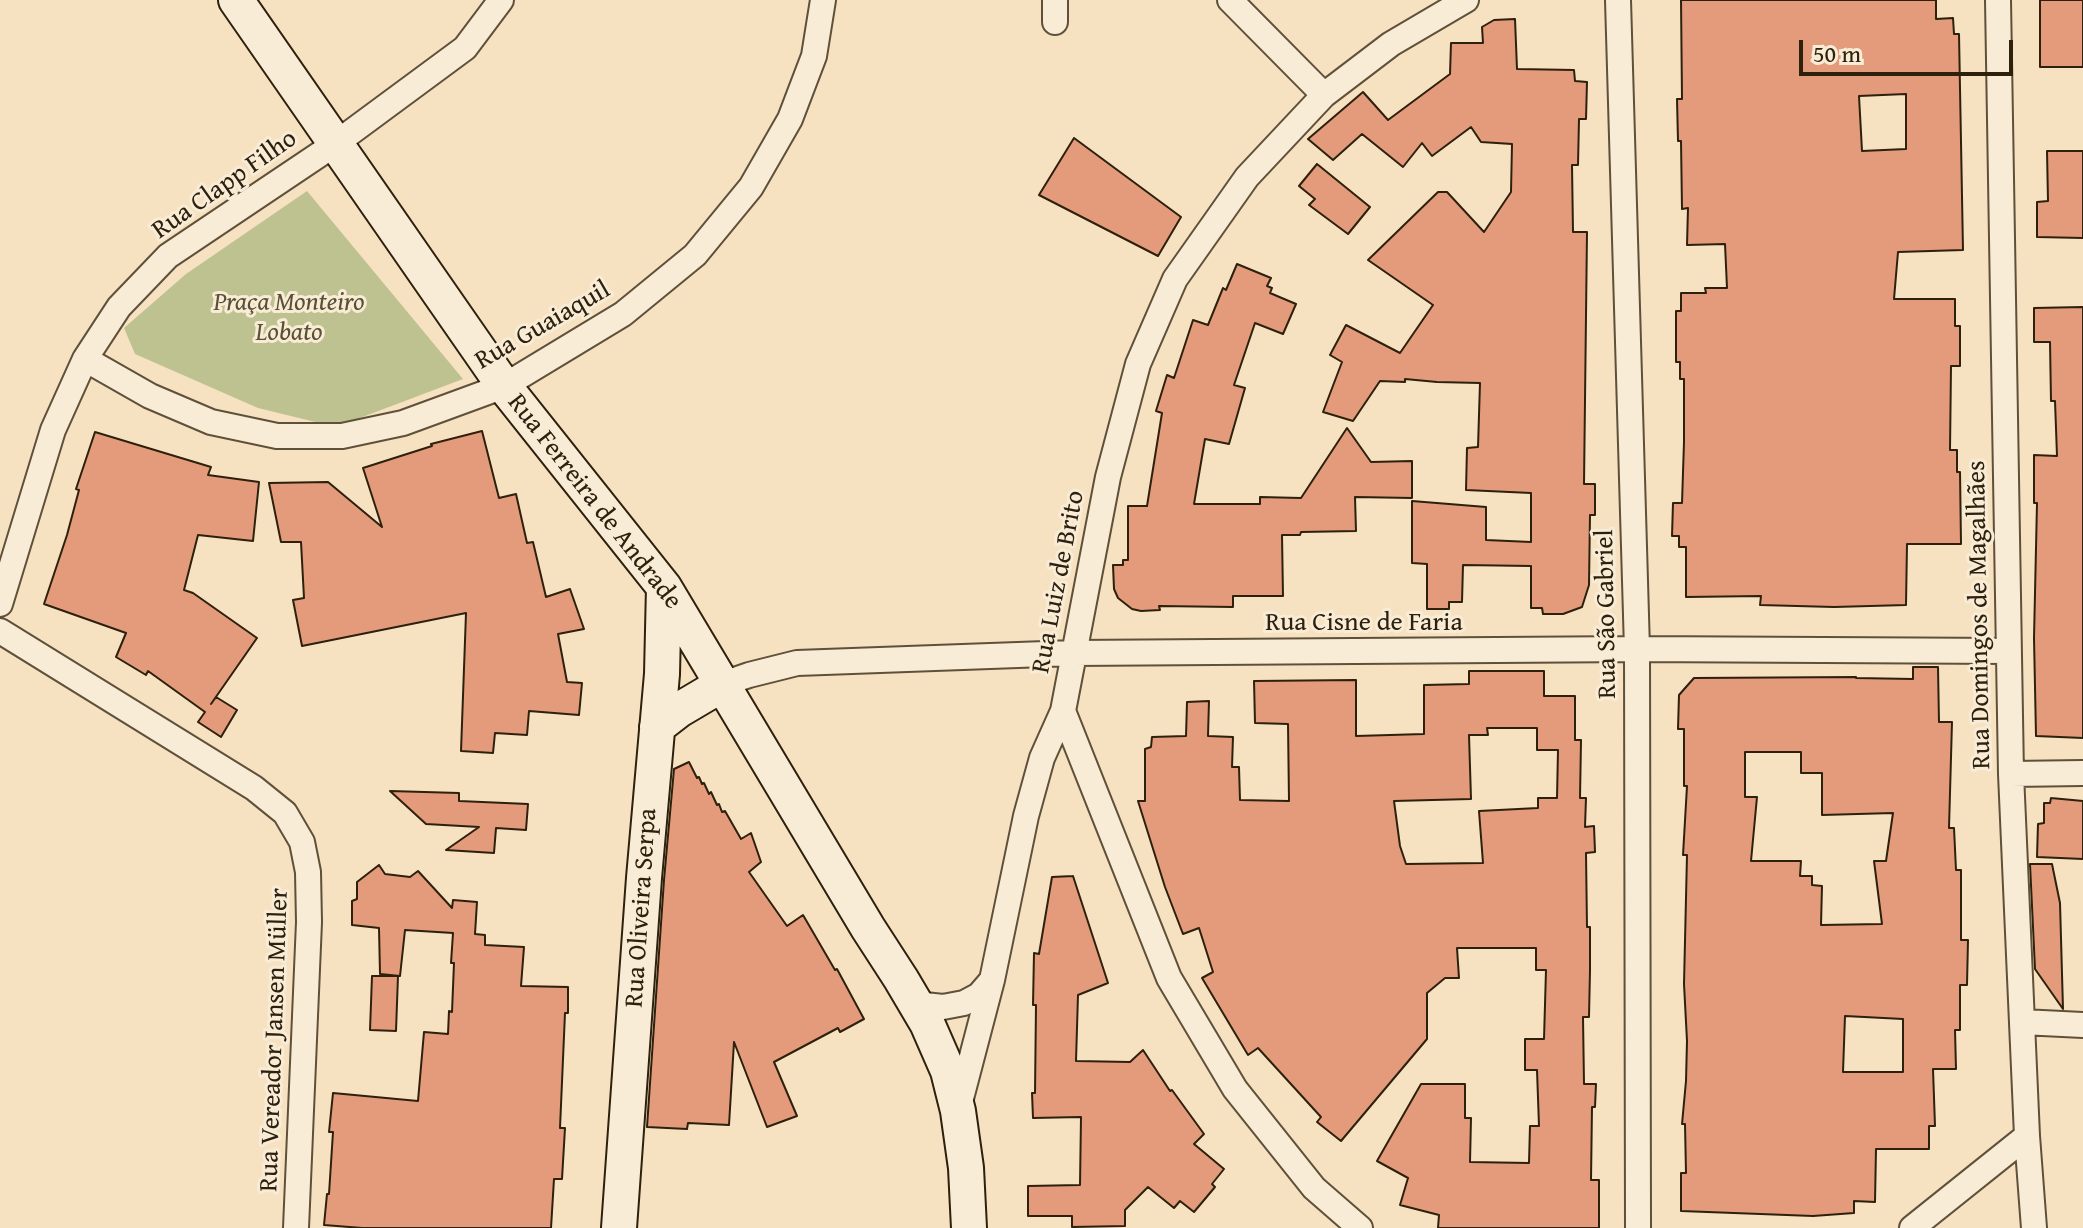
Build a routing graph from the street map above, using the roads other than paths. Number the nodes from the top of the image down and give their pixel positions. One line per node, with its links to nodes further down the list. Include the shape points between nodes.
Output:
1 (236, 0): 9 (street, Rua Ferreira de Andrade)
2 (501, 0): 9 (street, Rua Clapp Filho, via 465,48)
3 (823, 0): 11 (street, Rua Guaiaquil, via 814,56 790,119 751,187 695,255 623,314)
4 (1230, 0): 8 (street)
5 (1466, 0): 8 (street, Rua Luiz de Brito, via 1391,44)
6 (1618, 0): 15 (street, Rua São Gabriel)
7 (1998, 0): 16 (street, Rua Domingos de Magalhães)
8 (1324, 95): 17 (street, Rua Luiz de Brito, via 1247,177 1175,279 1138,364 1108,477)
9 (335, 144): 10 (street, Rua Clapp Filho, via 168,256 119,307); 11 (street, Rua Ferreira de Andrade)
10 (85, 359): 11 (street, Rua Guaiaquil, via 150,396 211,422 277,436 342,436 403,423); 13 (street, Rua Clapp Filho, via 53,430)
11 (504, 386): 12 (street, Rua Ferreira de Andrade)
12 (664, 587): 18 (street, Rua Oliveira Serpa); 19 (street, Rua Ferreira de Andrade)
13 (0, 604)
14 (0, 631): 30 (street, Rua Vereador Jansen Müller, via 254,788 285,813 302,842 309,922)
15 (1637, 649): 16 (street, Rua Cisne de Faria); 17 (street, Rua Cisne de Faria); 34 (street, Rua São Gabriel)
16 (2008, 651): 23 (street, Rua Domingos de Magalhães)
17 (1073, 653): 19 (street, Rua Cisne de Faria, via 797,663); 20 (street, Rua Luiz de Brito)
18 (662, 674): 19 (street); 21 (street, Rua Oliveira Serpa)
19 (723, 684): 21 (street); 25 (street, Rua Ferreira de Andrade)
20 (1063, 711): 24 (street, via 1042,758 1026,816); 33 (street, Rua Luiz de Brito, via 1169,978 1235,1089 1314,1188)
21 (657, 727): 31 (street, Rua Oliveira Serpa)
22 (2083, 773): 23 (street)
23 (2011, 774): 26 (street, Rua Domingos de Magalhães)
24 (992, 980): 25 (street, via 964,1003); 28 (street)
25 (915, 1004): 28 (street, Rua Ferreira de Andrade, via 948,1071)
26 (2022, 1022): 27 (street); 29 (street, Rua Domingos de Magalhães)
27 (2083, 1025)
28 (958, 1111): 32 (street, Rua Ferreira de Andrade)
29 (2027, 1136): 35 (street); 36 (street, Rua Domingos de Magalhães)
30 (296, 1228)
31 (619, 1228)
32 (969, 1228)
33 (1360, 1228)
34 (1638, 1228)
35 (1912, 1228)
36 (2034, 1228)

